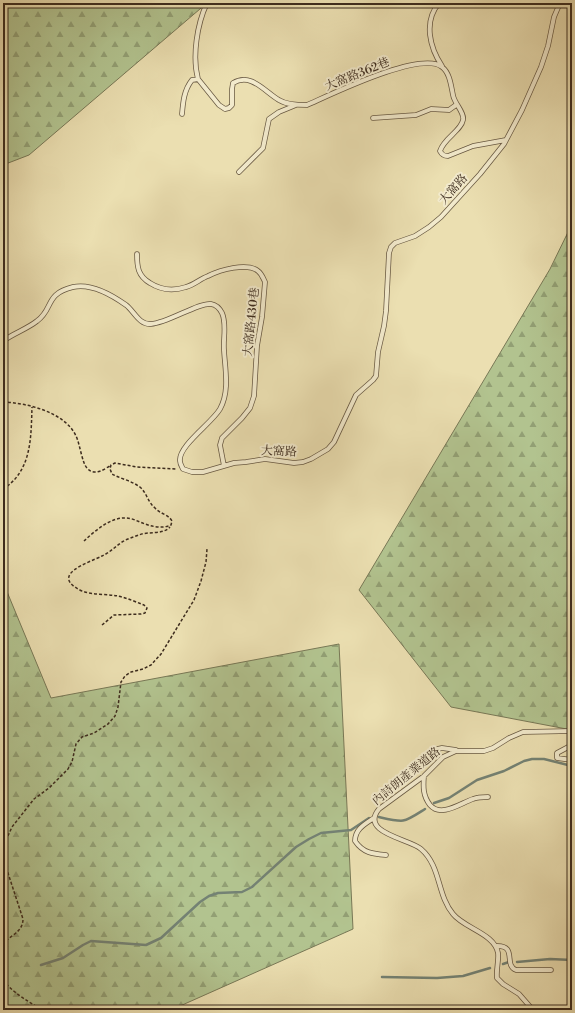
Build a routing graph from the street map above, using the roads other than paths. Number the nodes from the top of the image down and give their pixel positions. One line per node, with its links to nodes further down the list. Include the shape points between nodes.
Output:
1 (207, 3): 5 (lane, via 197,40 195,70)
2 (439, 3): 4 (lane, via 432,16 429,32 436,58)
3 (560, 3): 10 (lane, 大窩路, via 541,67)
4 (442, 67): 6 (lane, 大窩路362巷, via 426,63 391,70 307,105); 7 (lane)
5 (198, 79): 6 (lane, 大窩路362巷, via 225,109 232,105 233,84 239,80 253,82 280,101); 8 (lane, via 192,80 188,85)
6 (296, 105): 11 (lane, via 269,119 263,148)
7 (456, 105): 9 (lane, via 449,110 431,108 416,116); 10 (lane, via 464,116 463,121 442,145 442,154 448,156 474,146)
8 (182, 114)
9 (373, 118)
10 (506, 140): 14 (lane, 大窩路, via 480,174 441,217 415,236 399,241 391,247 386,311 376,376 356,396 334,442 328,449 303,462 265,459)
11 (239, 172)
12 (137, 254): 14 (lane, 大窩路430巷, via 137,266 141,276 156,286 172,290 186,287 221,270 244,267 259,271 265,282 254,396 250,408 222,438 220,445)
13 (3, 341): 14 (lane, 大窩路, via 42,317 55,294 74,286 86,286 105,293 127,306 141,322 147,324 164,321 200,306 218,306 224,325 227,372 225,396 214,418 181,452 180,460 183,469 192,472 204,472)
14 (224, 466)
15 (572, 731): 17 (lane, 內詩朗產業道路, via 523,732 484,751)
16 (572, 745): 18 (lane, via 557,753 557,758)
17 (456, 750): 19 (lane, 內詩朗產業道路, via 443,757); 20 (lane, via 433,750 417,768)
18 (572, 760)
19 (424, 776): 21 (lane, via 425,796 433,808 447,809 474,798); 22 (lane, 內詩朗產業道路, via 379,809)
20 (395, 781)
21 (488, 797)
22 (374, 820): 23 (lane, via 360,828 355,835 355,841 365,852); 24 (lane, 內詩朗產業道路, via 386,834 410,842 421,849 436,872 453,915)
23 (386, 855)
24 (496, 946): 25 (lane, 內詩朗產業道路, via 506,947 511,966 516,970); 26 (lane, via 497,978)
25 (551, 970)
26 (528, 1004): 27 (lane); 28 (lane)
27 (528, 1010)
28 (533, 1010)

